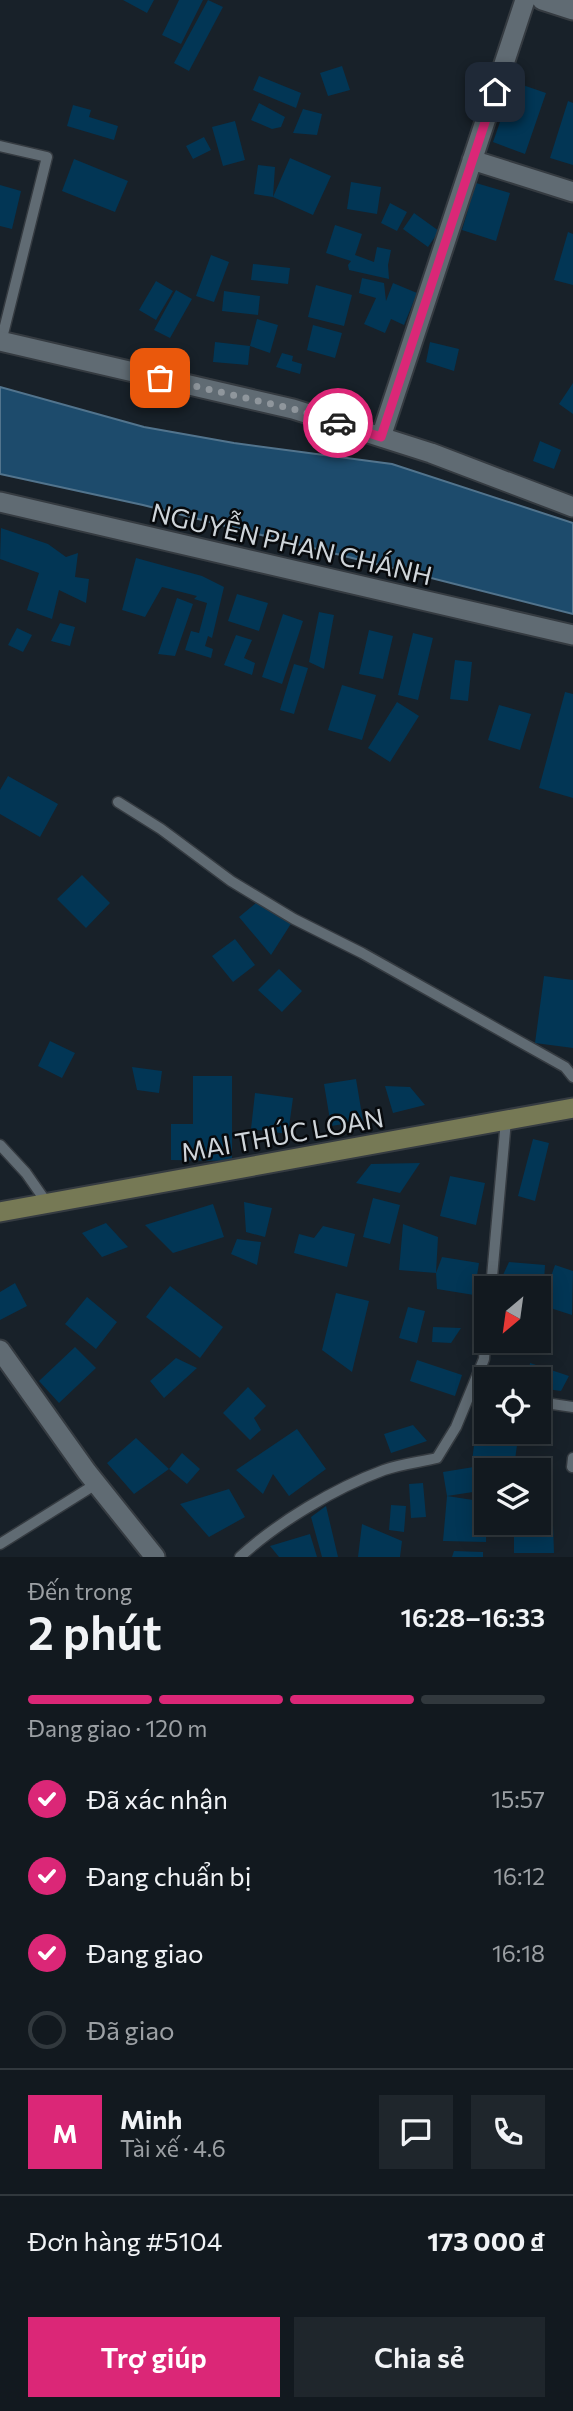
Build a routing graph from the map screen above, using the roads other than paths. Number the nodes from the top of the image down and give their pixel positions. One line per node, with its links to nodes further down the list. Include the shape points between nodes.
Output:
1 (525, 0): 5 (street)
2 (541, 0): 3 (street)
3 (573, 10)
4 (0, 146): 7 (lane, via 47,157)
5 (472, 160): 6 (street); 8 (street)
6 (573, 192)
7 (1, 342): 8 (street, via 293,409)
8 (381, 437): 10 (street)
9 (0, 502): 11 (street, NGUYỄN PHAN CHÁNH)
10 (573, 507)
11 (573, 635)
12 (118, 802): 13 (lane, via 231,881 565,1067)
13 (573, 1077)
14 (573, 1108): 15 (main road, MAI THÚC LOAN)
15 (506, 1120): 17 (main road, MAI THÚC LOAN); 19 (lane)
16 (0, 1145): 17 (lane)
17 (48, 1204): 18 (main road, MAI THÚC LOAN)
18 (0, 1212)
19 (492, 1276)
20 (0, 1350): 26 (street)
21 (484, 1353): 22 (lane)
22 (471, 1391): 23 (lane); 29 (lane, via 438,1458 386,1469 330,1493)
23 (474, 1391)
24 (551, 1404): 25 (lane)
25 (573, 1407)
26 (96, 1484): 27 (lane); 28 (street)
27 (0, 1544)
28 (155, 1557)
29 (240, 1557)

